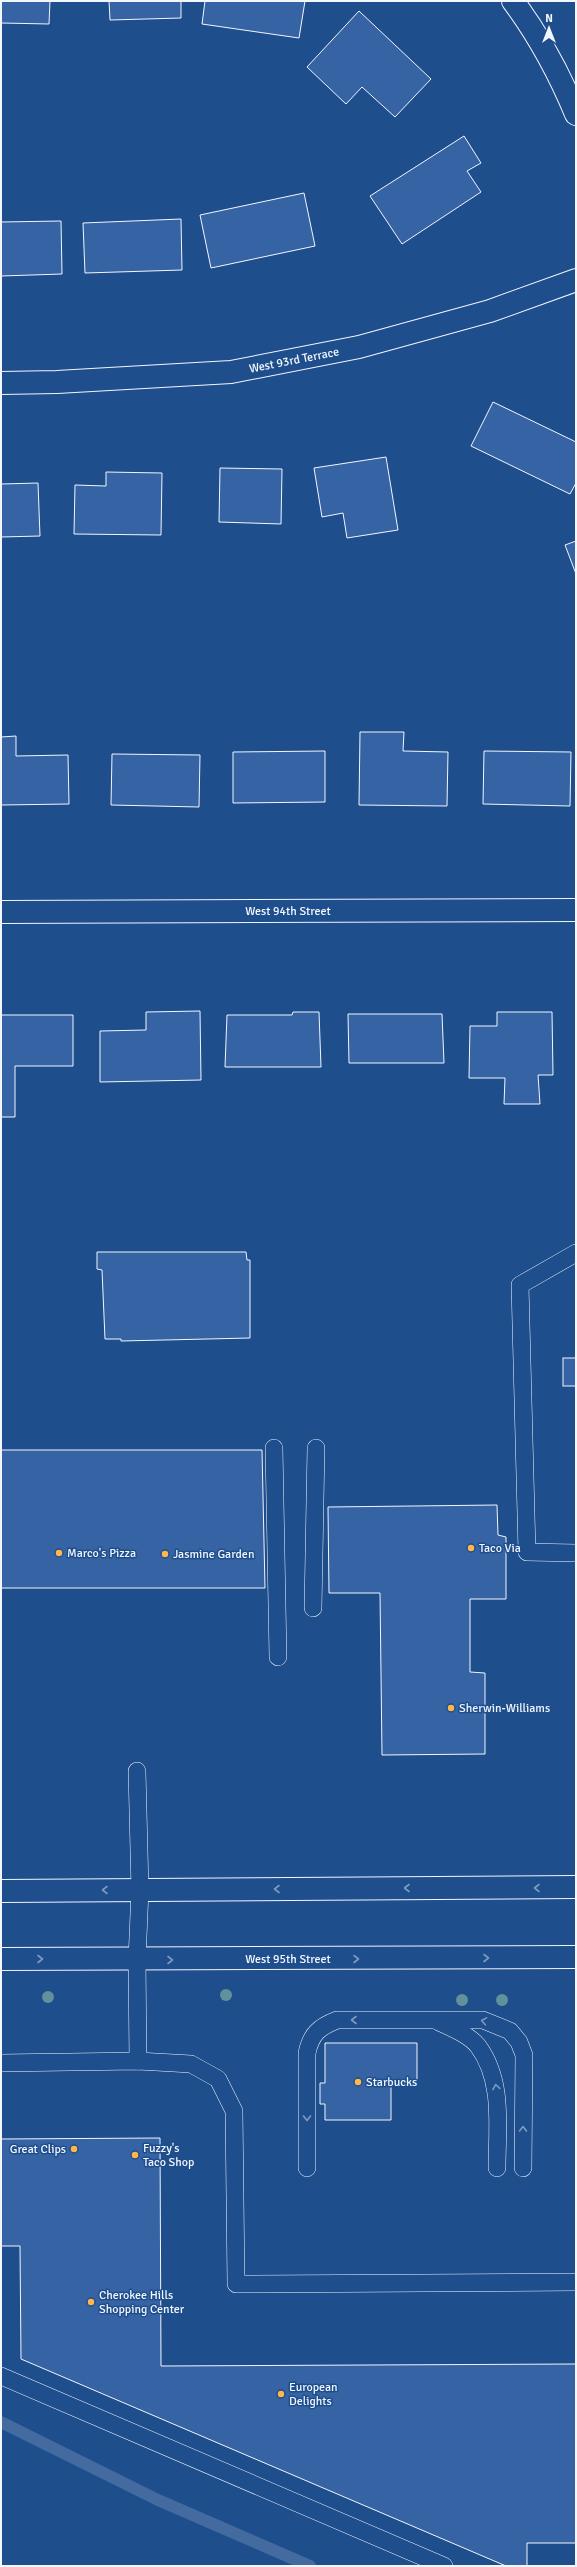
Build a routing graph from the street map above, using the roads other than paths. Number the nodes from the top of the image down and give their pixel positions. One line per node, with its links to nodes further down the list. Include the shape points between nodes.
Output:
1 (512, 1): 2 (street, via 531,25 561,79)
2 (576, 114)
3 (576, 280): 4 (street, West 93rd Terrace, via 490,311 359,347 231,372)
4 (1, 383)
5 (576, 910): 6 (street, West 94th Street)
6 (1, 912)
7 (576, 1254): 10 (lane, via 520,1285 527,1552)
8 (274, 1448): 12 (lane)
9 (316, 1448): 11 (lane)
10 (576, 1553)
11 (313, 1608)
12 (278, 1658)
13 (137, 1771): 15 (lane)
14 (576, 1887): 15 (street, one-way to 15)
15 (140, 1890): 16 (street, one-way to 16); 19 (lane)
16 (1, 1891)
17 (576, 1957): 19 (street, West 95th Street, one-way to 17)
18 (1, 1959): 19 (street, West 95th Street, one-way to 19)
19 (137, 1960): 21 (lane)
20 (436, 2020): 23 (lane, one-way to 23, via 337,2020 320,2027 310,2039 307,2053); 24 (lane, one-way to 20, via 497,2097 494,2079 477,2045 460,2032); 25 (lane, one-way to 20, via 524,2055 519,2042 510,2031 483,2020)
21 (138, 2061): 22 (lane); 26 (lane, via 191,2064 218,2079 234,2111 236,2284)
22 (1, 2063)
23 (307, 2168)
24 (497, 2168)
25 (523, 2168)
26 (576, 2282)
27 (1, 2376): 28 (lane)
28 (444, 2566)

